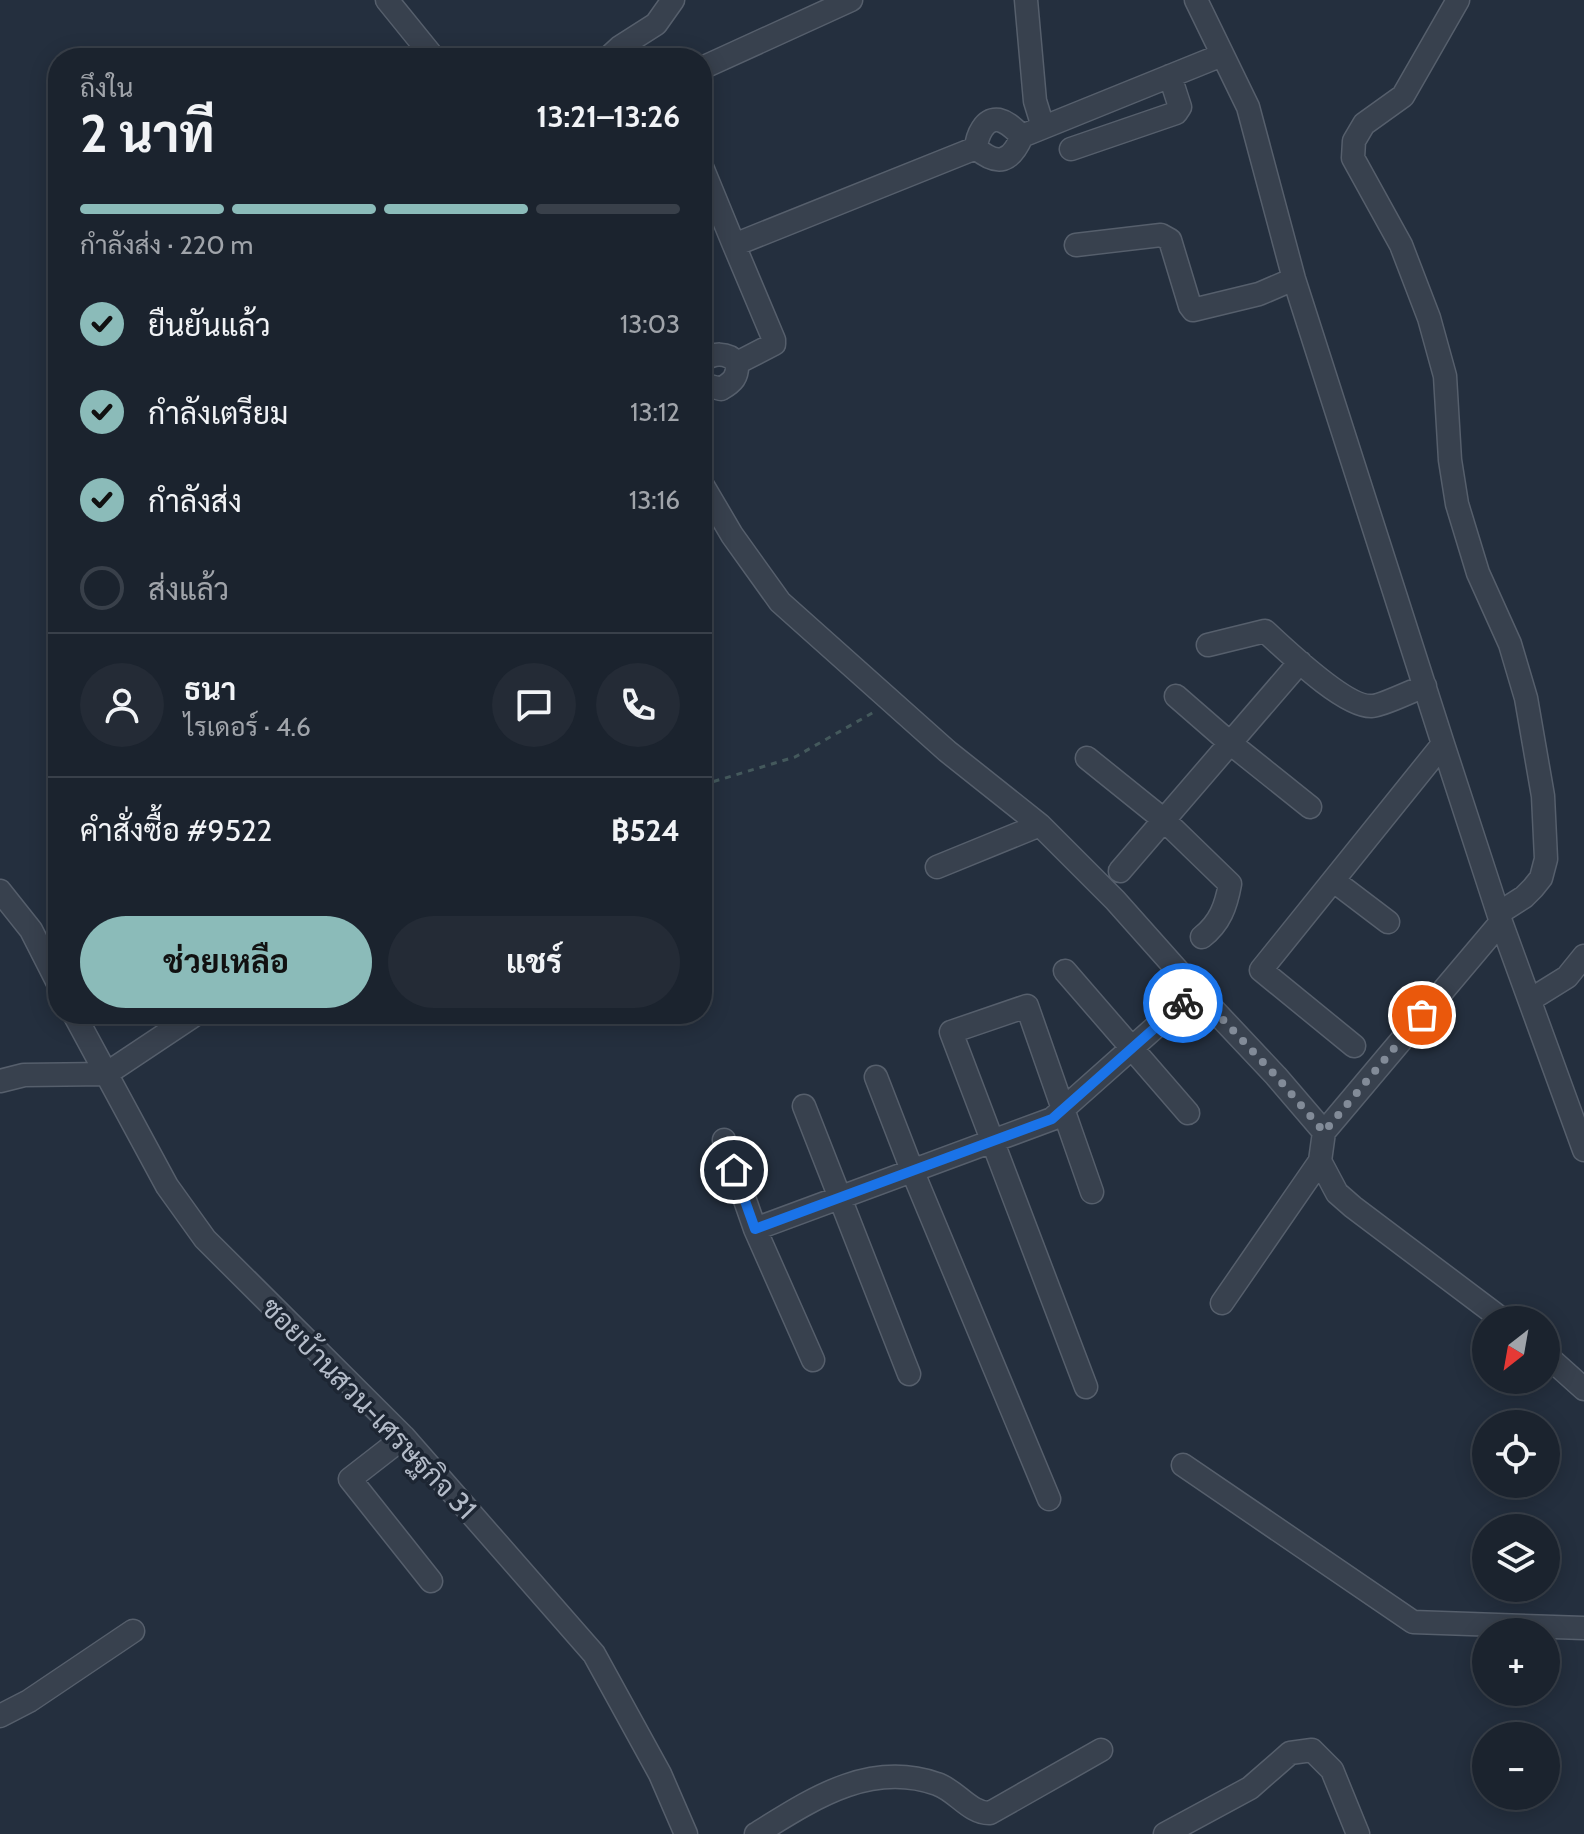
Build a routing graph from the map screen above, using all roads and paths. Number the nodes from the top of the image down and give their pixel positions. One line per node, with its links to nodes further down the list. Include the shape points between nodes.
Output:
1 (387, 0): 7 (street)
2 (673, 0): 8 (street, via 656,24)
3 (851, 0): 10 (street)
4 (1026, 0): 12 (street, via 1035,101)
5 (1196, 0): 9 (street)
6 (1458, 0): 40 (street, via 1403,96 1364,124 1354,141 1353,158 1401,245 1429,318 1445,376 1457,504 1526,698 1543,796 1546,859 1541,878)
7 (426, 48)
8 (619, 48)
9 (1222, 55): 11 (street); 19 (street, via 1248,107)
10 (712, 63)
11 (1170, 76): 12 (street); 15 (street, via 1180,107 1176,113)
12 (1043, 127): 13 (street)
13 (1022, 136): 14 (street, via 1008,158 990,159); 14 (street, via 991,121 977,136)
14 (976, 148): 17 (street)
15 (1071, 149)
16 (712, 191): 17 (street)
17 (734, 245): 21 (street, via 774,340 772,346)
18 (1076, 245): 19 (street, via 1166,237 1193,310 1259,294)
19 (1294, 279): 26 (street)
20 (712, 357): 21 (street, via 725,354)
21 (737, 363): 22 (street, via 731,383)
22 (712, 388)
23 (712, 501): 28 (street, via 780,602)
24 (1208, 645): 25 (street, via 1265,631)
25 (1300, 662): 26 (street, via 1335,690 1372,706); 29 (street)
26 (1425, 686): 30 (street)
27 (1176, 696): 29 (street)
28 (891, 702): 32 (path, via 795,757); 35 (street)
29 (1230, 743): 33 (street); 34 (street)
30 (1443, 744): 38 (street); 40 (street)
31 (1087, 758): 34 (street)
32 (712, 782)
33 (1310, 807)
34 (1164, 820): 37 (street); 42 (street, via 1230,884 1227,905)
35 (1040, 825): 36 (street); 46 (street)
36 (937, 867)
37 (1120, 871)
38 (1334, 881): 41 (street); 50 (street, via 1261,970)
39 (0, 891): 44 (street, via 31,930)
40 (1500, 917): 47 (street); 58 (street)
41 (1388, 922)
42 (1202, 937)
43 (1584, 956): 47 (street, via 1567,977)
44 (48, 963)
45 (1065, 971): 51 (street)
46 (1196, 991): 51 (street); 58 (street)
47 (1530, 1000): 61 (street)
48 (79, 1024): 52 (street, ซอยบ้านสวน-เศรษฐกิจ 31)
49 (181, 1024): 52 (street)
50 (1354, 1046)
51 (1131, 1049): 56 (street); 57 (street)
52 (106, 1074): 54 (street, via 24,1075); 74 (street, ซอยบ้านสวน-เศรษฐกิจ 31, via 167,1186 205,1239)
53 (876, 1077): 63 (street)
54 (0, 1081)
55 (804, 1106): 65 (street)
56 (1064, 1108): 60 (street, via 1052,1119); 60 (street, via 1027,1006 951,1032); 64 (street)
57 (1188, 1113)
58 (1324, 1132): 62 (street)
59 (724, 1140): 66 (street)
60 (991, 1141): 63 (street); 72 (street)
61 (1584, 1150)
62 (1320, 1161): 67 (street); 68 (street, via 1337,1193)
63 (912, 1170): 65 (street); 76 (street)
64 (1092, 1192)
65 (840, 1197): 66 (street); 71 (street)
66 (755, 1229): 69 (street)
67 (1222, 1303)
68 (1484, 1306)
69 (813, 1360)
70 (1560, 1368): 73 (street)
71 (909, 1374)
72 (1086, 1387)
73 (1584, 1389)
74 (404, 1437): 77 (street, via 351,1480); 82 (street, ซอยบ้านสวน-เศรษฐกิจ 31, via 594,1654 660,1774)
75 (1183, 1465): 78 (street, via 1413,1622)
76 (1049, 1499)
77 (431, 1581)
78 (1584, 1628)
79 (133, 1631): 80 (street)
80 (0, 1716)
81 (1101, 1750): 83 (street, via 990,1813 981,1813 939,1784 890,1778 837,1787)
82 (686, 1834)
83 (756, 1834)
84 (1165, 1834): 85 (street, via 1250,1788 1290,1753 1312,1750 1332,1770)
85 (1358, 1834)

